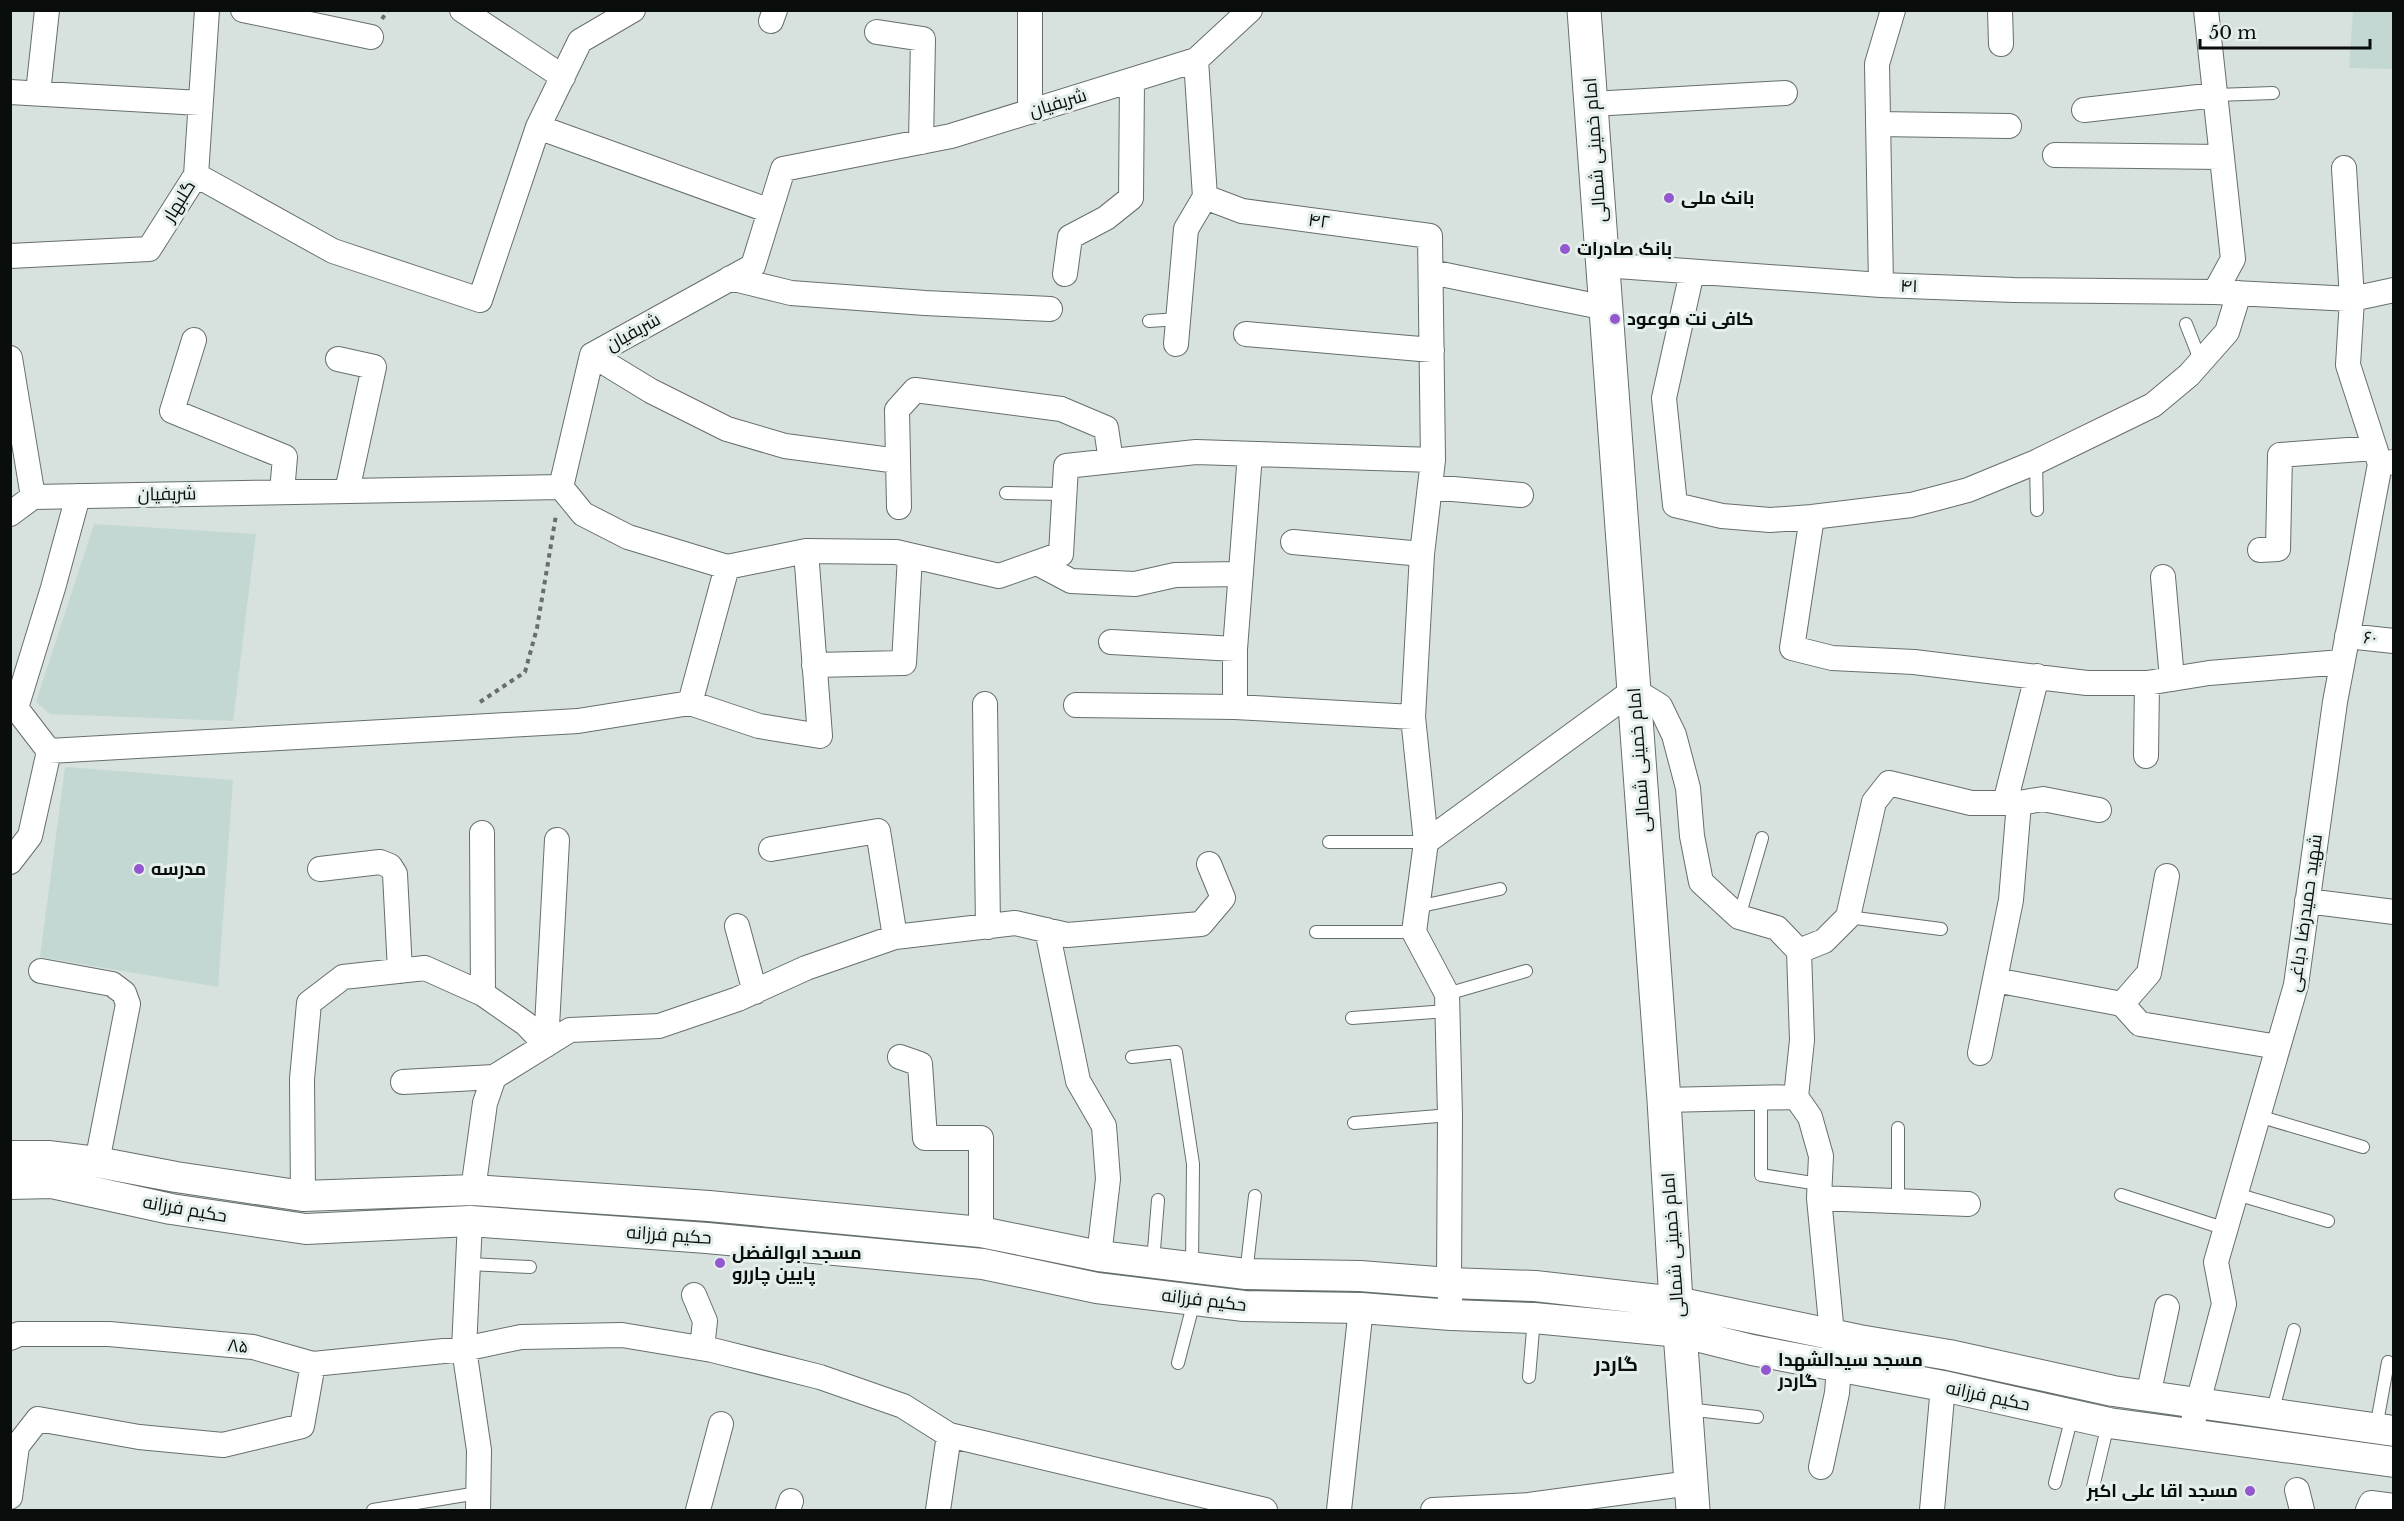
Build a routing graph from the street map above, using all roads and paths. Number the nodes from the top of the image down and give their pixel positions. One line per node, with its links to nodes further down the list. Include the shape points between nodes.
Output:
1 (47, 10): 19 (street)
2 (207, 10): 23 (street, گلبهار)
3 (243, 10): 13 (street)
4 (462, 10): 16 (street)
5 (633, 10): 16 (street, via 580,41)
6 (1030, 10): 26 (street)
7 (1250, 10): 15 (street)
8 (1584, 10): 24 (main road, امام خمینی شمالی)
9 (1893, 10): 27 (street, via 1877,64)
10 (2000, 10): 14 (street)
11 (2206, 10): 22 (street)
12 (877, 32): 30 (street, via 923,39)
13 (371, 38)
14 (2001, 44)
15 (1196, 60): 17 (street, شریفیان); 35 (street)
16 (562, 77): 29 (street)
17 (1132, 80): 26 (street, شریفیان); 41 (street, via 1131,198 1106,218 1070,237)
18 (10, 92): 19 (street)
19 (38, 93): 23 (street)
20 (1785, 93): 24 (street)
21 (2273, 93): 22 (lane)
22 (2216, 95): 25 (street); 32 (street)
23 (200, 103): 34 (street, گلبهار)
24 (1592, 104): 38 (main road, امام خمینی شمالی)
25 (2084, 110)
26 (1030, 112): 30 (street, شریفیان)
27 (1878, 124): 28 (street); 43 (street)
28 (2009, 126)
29 (538, 127): 34 (street, via 480,300 333,251); 36 (street)
30 (921, 142): 36 (street, شریفیان, via 783,169)
31 (2055, 155): 32 (street)
32 (2222, 157): 45 (street, via 2233,258)
33 (2344, 168): 47 (street)
34 (196, 175): 37 (street, گلبهار, via 150,249)
35 (1205, 197): 39 (street, ۴۲, via 1242,211 1430,236); 50 (street, via 1186,229)
36 (770, 211): 42 (street, شریفیان, via 753,266)
37 (10, 256)
38 (1604, 265): 40 (street, ۴۱); 48 (main road, امام خمینی شمالی)
39 (1431, 272): 48 (street); 56 (street)
40 (1692, 272): 43 (street, ۴۱); 80 (street, via 1664,398 1675,506 1722,516)
41 (1065, 274)
42 (730, 278): 49 (street, via 791,293); 57 (street, شریفیان)
43 (1881, 285): 45 (street, ۴۱)
44 (2394, 290): 47 (street, ۴۱)
45 (2215, 292): 46 (street, ۴۱)
46 (2239, 293): 47 (street, ۴۱); 60 (street, via 2227,332)
47 (2352, 299): 63 (street, via 2348,365)
48 (1606, 308): 99 (main road, امام خمینی شمالی)
49 (1050, 309)
50 (1179, 319): 51 (lane); 55 (street)
51 (1149, 321)
52 (2186, 324): 60 (lane)
53 (1246, 334): 56 (street)
54 (194, 340): 71 (street, via 172,411 285,457)
55 (1176, 344)
56 (1432, 350): 64 (street)
57 (592, 355): 65 (street, via 651,391 727,429 786,446); 68 (street, شریفیان)
58 (10, 358): 61 (street)
59 (338, 359): 70 (street, via 374,368)
60 (2201, 362): 67 (street, via 2153,405)
61 (16, 423): 76 (street)
62 (1250, 454): 64 (street); 66 (street, via 1196,452); 88 (street)
63 (2383, 458): 82 (street, via 2280,455 2278,549); 90 (street, شهید حمیدرضا دباغی)
64 (1433, 460): 69 (street)
65 (898, 461): 66 (street, via 897,410 915,390 1061,408 1106,428); 77 (street)
66 (1111, 461): 73 (street, via 1066,466)
67 (2036, 462): 78 (lane); 80 (street, via 1968,490 1911,504)
68 (561, 487): 70 (street, شریفیان); 87 (street, via 583,514 628,537); 105 (path, via 537,628 525,672 489,694)
69 (1430, 487): 74 (street); 84 (street)
70 (347, 491): 71 (street, شریفیان)
71 (282, 492): 75 (street, شریفیان)
72 (1006, 493): 73 (lane)
73 (1065, 494): 86 (street, via 1061,554)
74 (1521, 495)
75 (78, 496): 76 (street, شریفیان); 106 (street, via 16,708)
76 (33, 497): 79 (street)
77 (899, 507)
78 (2037, 510)
79 (10, 514)
80 (1812, 518): 96 (street, via 1791,648 1832,658 1914,662)
81 (1293, 542): 84 (street)
82 (2260, 550)
83 (806, 551): 85 (street, via 896,552); 87 (street); 95 (street)
84 (1422, 554): 104 (street)
85 (910, 556): 86 (street, via 999,576); 95 (street, via 904,663)
86 (1037, 563): 88 (street, via 1071,581 1135,584 1175,575)
87 (727, 567): 100 (street)
88 (1241, 574): 93 (street)
89 (2163, 576): 97 (street)
90 (2347, 636): 91 (street, ۶۰); 94 (street, شهید حمیدرضا دباغی)
91 (2394, 641)
92 (1111, 642): 93 (street)
93 (1235, 649): 103 (street)
94 (2342, 662): 97 (street); 121 (street, شهید حمیدرضا دباغی)
95 (814, 666): 100 (street, via 820,736 759,726)
96 (2037, 676): 98 (street, via 2087,683); 108 (street)
97 (2172, 679): 98 (street)
98 (2147, 683): 107 (street)
99 (1634, 690): 114 (street); 125 (street, via 1660,706 1674,735 1688,788 1701,882); 152 (main road, امام خمینی شمالی)
100 (690, 703): 105 (street, via 578,721)
101 (985, 704): 127 (street)
102 (1076, 705): 103 (street)
103 (1235, 707): 104 (street)
104 (1413, 717): 114 (street)
105 (450, 728): 106 (street)
106 (49, 752): 116 (street, via 30,836)
107 (2146, 756)
108 (2012, 803): 109 (street, via 2043,799); 124 (street, via 1971,803 1889,783 1874,802); 137 (street, via 2011,900)
109 (2099, 810)
110 (482, 833): 139 (street)
111 (1762, 838): 125 (lane)
112 (557, 840): 143 (street)
113 (1329, 842): 114 (lane)
114 (1425, 842): 122 (street)
115 (771, 849): 132 (street, via 878,831)
116 (10, 862)
117 (1209, 864): 129 (street, via 1223,898 1201,924 1066,934)
118 (320, 869): 135 (street, via 380,862 390,866 395,874)
119 (2168, 876): 141 (street, via 2149,973)
120 (1500, 889): 122 (lane)
121 (2307, 901): 123 (street); 144 (street, شهید حمیدرضا دباغی, via 2296,985)
122 (1417, 907): 131 (street)
123 (2394, 912)
124 (1848, 916): 128 (lane); 133 (street, via 1824,940)
125 (1739, 917): 133 (street, via 1777,928)
126 (737, 926): 138 (street)
127 (988, 927): 129 (street, via 1015,923); 132 (street)
128 (1941, 929)
129 (1047, 930): 176 (street, via 1078,1081 1104,1126 1108,1179)
130 (1316, 932): 131 (lane)
131 (1414, 932): 140 (street)
132 (895, 937): 138 (street, via 806,968)
133 (1799, 951): 150 (street, via 1802,1040)
134 (41, 971): 159 (street, via 112,984 124,993 128,1004)
135 (400, 971): 139 (street, via 425,968); 166 (street, via 343,977 309,1003 302,1079)
136 (1526, 971): 140 (lane)
137 (1995, 980): 141 (street); 145 (street)
138 (755, 992): 143 (street, via 659,1026 570,1030)
139 (483, 994): 143 (street, via 526,1024)
140 (1447, 1003): 142 (lane); 153 (street)
141 (2122, 1004): 144 (street, via 2140,1023)
142 (1352, 1018)
143 (546, 1045): 148 (street)
144 (2278, 1047): 154 (street, شهید حمیدرضا دباغی)
145 (1980, 1053)
146 (900, 1057): 175 (street, via 920,1064 925,1138 981,1138)
147 (1132, 1057): 180 (lane, via 1176,1052 1193,1164)
148 (494, 1077): 149 (street); 162 (street, via 485,1103)
149 (404, 1082)
150 (1796, 1097): 151 (street); 163 (street, via 1810,1117 1821,1156)
151 (1761, 1098): 152 (street); 163 (lane, via 1761,1175)
152 (1664, 1100): 188 (main road, امام خمینی شمالی)
153 (1450, 1115): 155 (lane); 182 (street)
154 (2258, 1116): 157 (lane); 164 (street, شهید حمیدرضا دباغی)
155 (1354, 1123)
156 (1898, 1128): 169 (lane)
157 (2364, 1147)
158 (10, 1156): 159 (street, حکیم فرزانه)
159 (97, 1162): 160 (street, حکیم فرزانه)
160 (176, 1177): 166 (street, حکیم فرزانه); 171 (street)
161 (10, 1184): 171 (street, حکیم فرزانه, via 52,1183)
162 (473, 1190): 166 (street, حکیم فرزانه); 172 (street); 175 (street, حکیم فرزانه, via 709,1206)
163 (1819, 1191): 169 (street); 191 (street)
164 (2236, 1194): 173 (lane); 174 (street, شهید حمیدرضا دباغی)
165 (2121, 1195): 174 (lane)
166 (303, 1196)
167 (1255, 1196): 181 (lane)
168 (1158, 1200): 177 (lane)
169 (1898, 1202): 170 (street)
170 (1968, 1204)
171 (171, 1209): 172 (street, حکیم فرزانه, via 306,1228)
172 (470, 1221): 178 (street); 184 (street, حکیم فرزانه, via 983,1264 1097,1288)
173 (2328, 1221)
174 (2226, 1229): 202 (street, شهید حمیدرضا دباغی, via 2216,1262 2224,1304)
175 (981, 1232): 176 (street, حکیم فرزانه)
176 (1099, 1256): 177 (street, حکیم فرزانه)
177 (1153, 1263): 180 (street, حکیم فرزانه)
178 (469, 1264): 179 (lane); 194 (street)
179 (530, 1267)
180 (1192, 1268): 181 (street, حکیم فرزانه)
181 (1246, 1274): 182 (street, حکیم فرزانه, via 1360,1276)
182 (1449, 1283): 187 (street); 188 (street, حکیم فرزانه, via 1535,1286)
183 (694, 1295): 193 (street, via 705,1321)
184 (1194, 1299): 186 (street, حکیم فرزانه, via 1244,1306); 196 (lane)
185 (2167, 1307): 201 (street)
186 (1361, 1308): 187 (street, حکیم فرزانه); 226 (street)
187 (1451, 1315): 189 (street, حکیم فرزانه)
188 (1678, 1317): 189 (street, حکیم فرزانه); 191 (street, حکیم فرزانه); 198 (street, حکیم فرزانه, via 1752,1350); 203 (main road, امام خمینی شمالی)
189 (1534, 1318): 199 (lane)
190 (2294, 1330): 205 (lane)
191 (1832, 1334): 198 (street); 201 (street, حکیم فرزانه)
192 (10, 1338): 197 (street, ۸۵, via 19,1334 120,1335 253,1347)
193 (702, 1348): 194 (street, ۸۵, via 622,1335 521,1337); 211 (street, ۸۵, via 819,1377 903,1406)
194 (464, 1349): 197 (street, ۸۵); 218 (street, via 479,1450)
195 (2388, 1362): 209 (lane)
196 (1178, 1363)
197 (313, 1364): 216 (street, via 302,1426 224,1445 139,1437 38,1419 17,1446)
198 (1839, 1368): 200 (street, حکیم فرزانه); 213 (street)
199 (1529, 1377)
200 (1943, 1386): 204 (street, حکیم فرزانه); 228 (street)
201 (2148, 1396): 202 (street, حکیم فرزانه)
202 (2198, 1403): 205 (street, حکیم فرزانه); 210 (street, شهید حمیدرضا دباغی)
203 (1686, 1409): 206 (lane); 217 (main road, امام خمینی شمالی)
204 (2072, 1414): 207 (street, حکیم فرزانه); 214 (lane)
205 (2272, 1415): 209 (street, حکیم فرزانه)
206 (1757, 1417)
207 (2109, 1423): 210 (street, حکیم فرزانه); 215 (lane)
208 (721, 1424): 223 (street)
209 (2385, 1431)
210 (2190, 1433): 212 (street, حکیم فرزانه)
211 (949, 1435): 219 (street, ۸۵); 224 (street)
212 (2394, 1462)
213 (1821, 1467)
214 (2055, 1483)
215 (2093, 1486)
216 (10, 1497)
217 (1692, 1497): 221 (street)
218 (478, 1502): 222 (lane)
219 (1217, 1505): 225 (street, ۸۵)
220 (2394, 1506): 229 (street, via 2371,1503)
221 (1529, 1508): 227 (street)
222 (373, 1510)
223 (698, 1510)
224 (938, 1510)
225 (1265, 1510)
226 (1339, 1510)
227 (1433, 1510)
228 (1932, 1510)
229 (2368, 1510)

